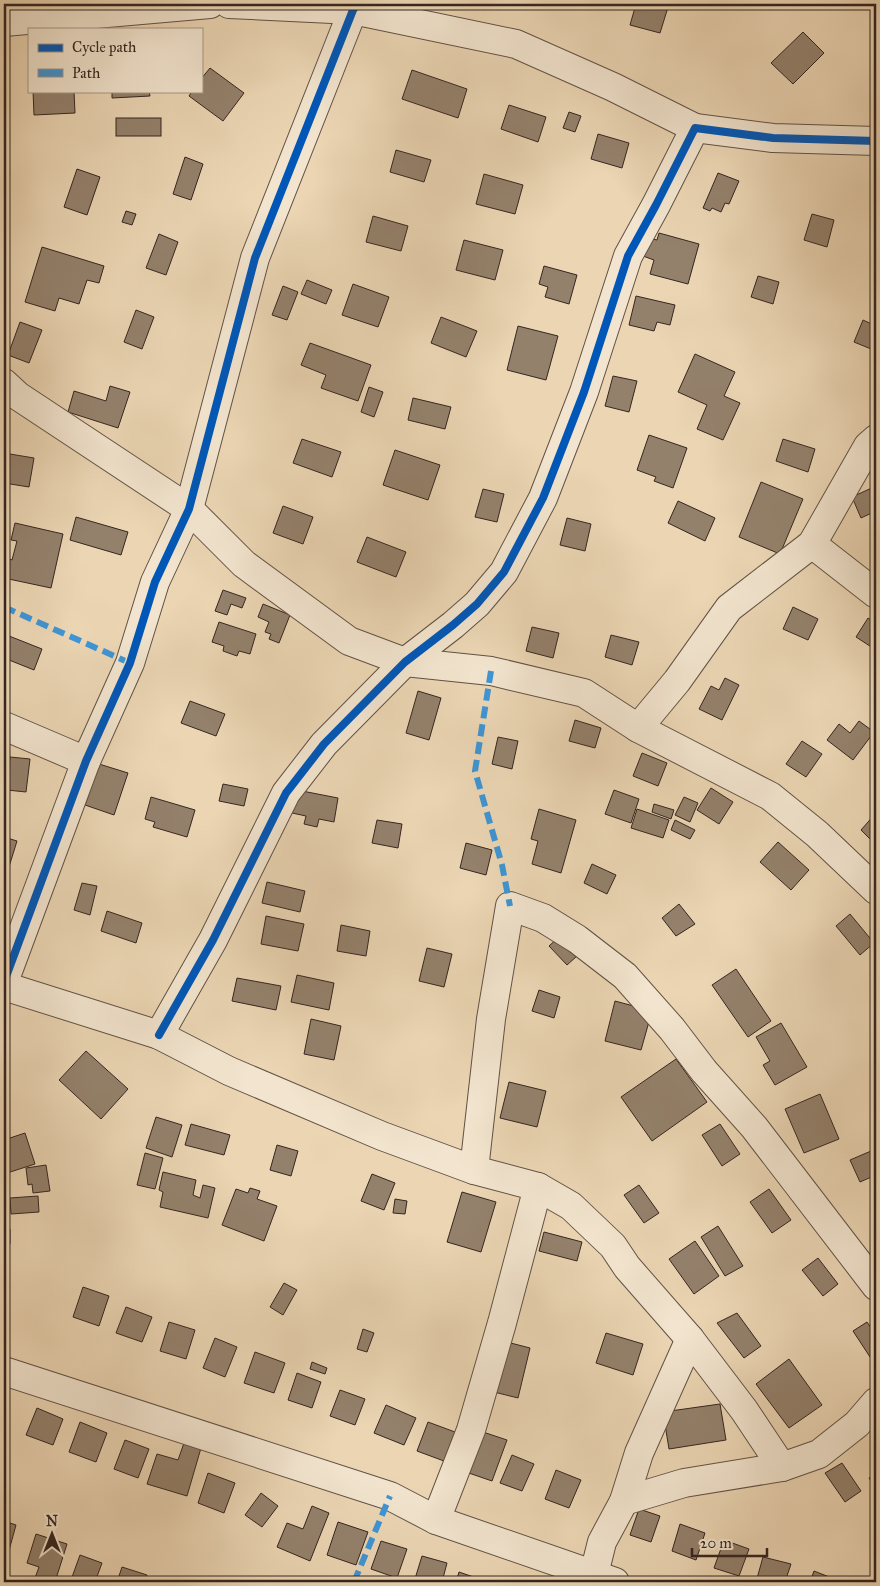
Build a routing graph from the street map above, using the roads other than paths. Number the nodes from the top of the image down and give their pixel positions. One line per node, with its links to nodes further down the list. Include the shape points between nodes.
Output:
1 (210, 4): 4 (street)
2 (229, 4): 3 (street)
3 (355, 7): 5 (street, via 516,44); 9 (street, via 255,258)
4 (4, 22)
5 (695, 128): 6 (street, via 773,138); 12 (street, via 628,256 584,392 543,498 504,572 453,626)
6 (876, 141)
7 (4, 383): 9 (street, via 18,396)
8 (876, 439): 10 (street, via 868,446)
9 (189, 509): 12 (street, via 244,564 349,641); 15 (street, via 155,582 130,664)
10 (812, 544): 11 (street); 14 (street, via 729,608)
11 (876, 594)
12 (405, 662): 14 (street, via 491,671 584,694); 19 (street, via 324,744 286,793 213,940)
13 (4, 726): 15 (street)
14 (638, 728): 16 (street, via 770,796 817,834)
15 (86, 761): 17 (street)
16 (876, 890)
17 (4, 982)
18 (4, 986): 19 (street)
19 (159, 1035): 20 (street, via 229,1071 382,1136)
20 (474, 1170): 21 (street); 22 (street, via 491,1019 510,906 543,918 625,976 754,1128)
21 (538, 1187): 23 (street, via 571,1206 613,1246 627,1267); 28 (street, via 470,1430)
22 (876, 1286)
23 (690, 1339): 26 (street); 27 (street, via 639,1452)
24 (4, 1371): 28 (street, via 390,1496)
25 (876, 1402): 26 (street, via 857,1424 819,1454)
26 (782, 1467): 27 (street, via 684,1483)
27 (624, 1501): 29 (street, via 602,1542)
28 (436, 1520): 29 (street)
29 (600, 1580)

